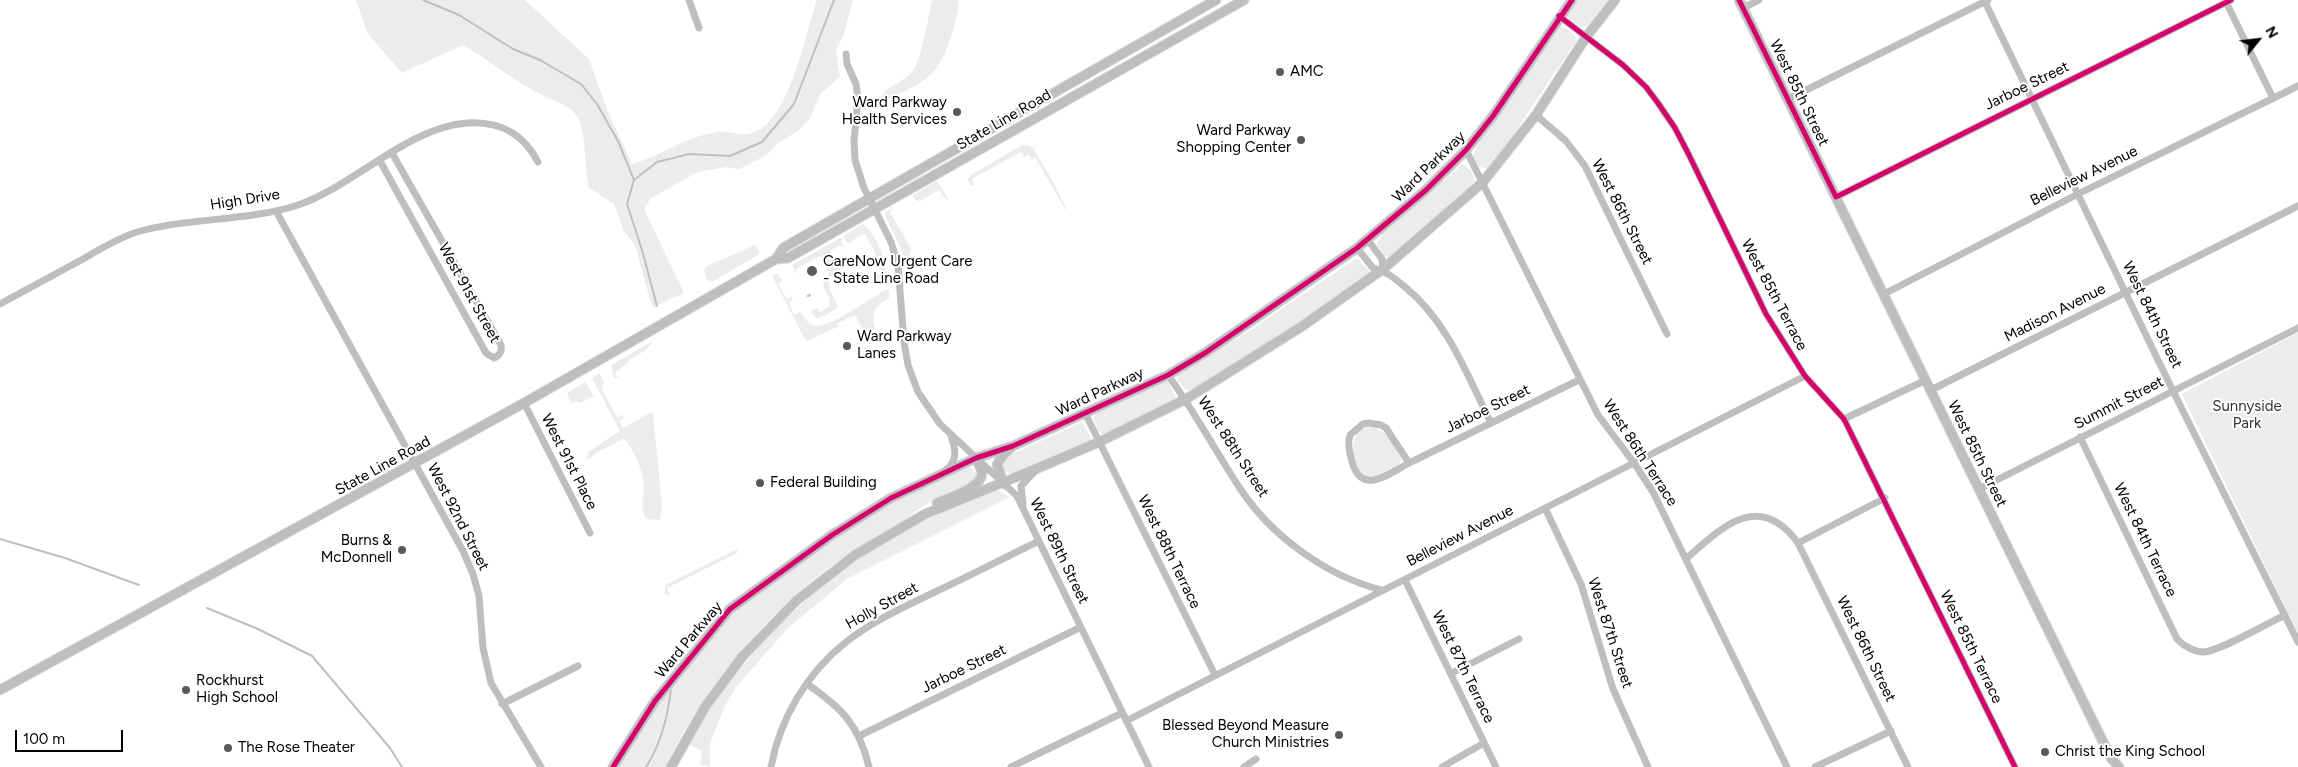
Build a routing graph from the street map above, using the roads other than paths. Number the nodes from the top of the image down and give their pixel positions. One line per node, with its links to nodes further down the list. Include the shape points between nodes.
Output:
1 (689, 0): 11 (street)
2 (1216, 0): 26 (main road, State Line Road)
3 (1244, 0): 28 (main road, State Line Road)
4 (1572, 0): 10 (main road, Ward Parkway)
5 (1615, 0): 12 (main road)
6 (1759, 0): 9 (street)
7 (1986, 1): 15 (street, West 84th Street); 17 (street)
8 (2228, 1): 15 (street, Jarboe Street); 16 (street)
9 (1741, 4): 17 (main road, West 85th Street)
10 (1559, 16): 12 (street, West 85th Terrace); 19 (main road, Ward Parkway, via 1493,116)
11 (699, 28)
12 (1586, 37): 18 (main road); 40 (street, West 85th Terrace, via 1623,64 1646,87 1675,128 1766,314)
13 (846, 54): 26 (street, West 89th Street, via 858,98 855,160)
14 (2298, 86): 16 (street, Belleview Avenue)
15 (2032, 98): 24 (street, West 84th Street); 25 (street, Jarboe Street)
16 (2272, 98): 24 (street, Belleview Avenue)
17 (1788, 99): 25 (main road, West 85th Street)
18 (1536, 114): 23 (main road); 38 (street, West 86th Street, via 1566,141 1585,166)
19 (1466, 150): 23 (street, West 86th Terrace); 30 (main road, Ward Parkway, via 1426,190)
20 (392, 153): 21 (street, High Drive); 21 (street, West 91st Street, via 500,345 500,355 494,358 486,354); 22 (street, High Drive, via 440,128 480,123 514,133 527,143)
21 (380, 161): 29 (street, High Drive, via 325,193)
22 (538, 162)
23 (1483, 182): 33 (main road); 41 (street, West 86th Terrace)
24 (2078, 194): 34 (street, West 84th Street); 35 (street, Belleview Avenue)
25 (1836, 197): 35 (main road, West 85th Street)
26 (869, 199): 28 (street, West 89th Street); 32 (main road, State Line Road, via 783,248)
27 (2298, 206): 34 (street, Madison Avenue)
28 (874, 210): 32 (main road, State Line Road, via 788,258); 50 (street, West 89th Street, via 898,265 904,342 912,378 924,402)
29 (276, 211): 36 (street, High Drive, via 136,232); 57 (street, West 92nd Street)
30 (1367, 239): 31 (main road, Ward Parkway); 33 (street, via 1382,260)
31 (1357, 248): 33 (street, via 1373,268); 39 (main road, Ward Parkway)
32 (776, 259): 46 (main road, State Line Road)
33 (1383, 269): 45 (main road, via 1302,327); 49 (street, via 1418,298 1438,321)
34 (2126, 292): 43 (street, Madison Avenue); 44 (street, West 84th Street)
35 (1884, 294): 42 (main road, West 85th Street)
36 (0, 304)
37 (2298, 328): 44 (street, Summit Street)
38 (1667, 334)
39 (1168, 375): 45 (street, West 88th Street); 47 (main road, Ward Parkway)
40 (1805, 376): 48 (street, West 85th Terrace); 56 (street, Belleview Avenue)
41 (1579, 380): 49 (street, Jarboe Street); 56 (street, West 86th Terrace, via 1598,415)
42 (1926, 380): 43 (main road, West 85th Street); 48 (street)
43 (1931, 390): 61 (main road, West 85th Street)
44 (2173, 391): 51 (street, Summit Street); 72 (street, West 84th Street)
45 (1186, 399): 52 (main road); 71 (street, West 88th Street, via 1240,489 1277,532 1326,567 1362,585)
46 (524, 403): 57 (main road, State Line Road); 66 (street, West 91st Place)
47 (1085, 413): 52 (street, West 88th Terrace); 53 (main road, Ward Parkway)
48 (1844, 419): 62 (street, West 85th Terrace)
49 (1491, 423): 55 (street, Jarboe Street)
50 (950, 433): 54 (street, West 89th Street); 59 (street, via 954,462)
51 (2080, 438): 61 (street, Summit Street); 72 (street, West 84th Terrace, via 2177,639 2190,648 2211,651)
52 (1099, 442): 58 (main road); 78 (street, West 88th Terrace)
53 (1013, 446): 54 (main road, Ward Parkway); 60 (main road, via 997,465)
54 (976, 458): 59 (main road, Ward Parkway); 60 (street, West 89th Street); 65 (main road, via 982,476 976,484 928,507)
55 (1409, 463): 55 (street, Jarboe Street, via 1376,480 1363,479 1354,469 1348,447 1350,435 1362,424 1381,425 1391,433)
56 (1634, 463): 63 (street, Belleview Avenue); 69 (street, West 86th Terrace)
57 (415, 464): 80 (main road, State Line Road); 81 (street, West 92nd Street, via 473,574 489,675)
58 (1036, 469): 60 (main road); 64 (street, via 1021,486)
59 (937, 477): 90 (main road, Ward Parkway, via 891,498 852,522 730,609 654,701)
60 (1004, 484): 64 (street, West 89th Street, via 1017,496); 65 (main road)
61 (1979, 489): 88 (main road, West 85th Street)
62 (1885, 498): 68 (street); 103 (street, West 85th Terrace)
63 (1545, 508): 70 (street, Belleview Avenue); 99 (street, West 87th Street, via 1582,584 1613,689)
64 (1023, 510): 67 (street, West 89th Street)
65 (925, 514): 91 (main road, via 855,555 796,601 742,657 705,707)
66 (590, 533)
67 (1039, 541): 73 (street, West 89th Street); 79 (street, Holly Street, via 878,621 846,642)
68 (1798, 543): 69 (street, via 1781,525 1751,516 1720,528); 84 (street, West 86th Street)
69 (1687, 558): 100 (street, West 86th Terrace)
70 (1405, 580): 71 (street, Belleview Avenue); 77 (street, West 87th Terrace)
71 (1381, 590): 78 (street, Belleview Avenue)
72 (2285, 616): 75 (street, West 84th Street)
73 (1081, 627): 82 (street, West 89th Street); 85 (street, Jarboe Street)
74 (1519, 639): 77 (street)
75 (2298, 642)
76 (578, 666): 81 (street)
77 (1452, 673): 86 (street, West 87th Terrace)
78 (1215, 675): 83 (street, Belleview Avenue)
79 (807, 684): 85 (street, via 833,702); 92 (street, Holly Street, via 782,725)
80 (0, 690)
81 (502, 704): 89 (street, West 92nd Street)
82 (1122, 713): 83 (street, West 89th Street); 94 (street)
83 (1126, 721): 95 (street, West 89th Street)
84 (1891, 731): 101 (street); 102 (street, West 86th Street)
85 (859, 736): 93 (street)
86 (1484, 743): 97 (street); 98 (street, West 87th Terrace)
87 (1256, 759): 96 (street)
88 (2111, 763): 104 (main road, West 85th Street)
89 (541, 767)
90 (613, 767)
91 (671, 767)
92 (771, 767)
93 (868, 767)
94 (1011, 767)
95 (1149, 767)
96 (1244, 767)
97 (1442, 767)
98 (1496, 767)
99 (1648, 767)
100 (1787, 767)
101 (1815, 767)
102 (1908, 767)
103 (2016, 767)
104 (2119, 767)

